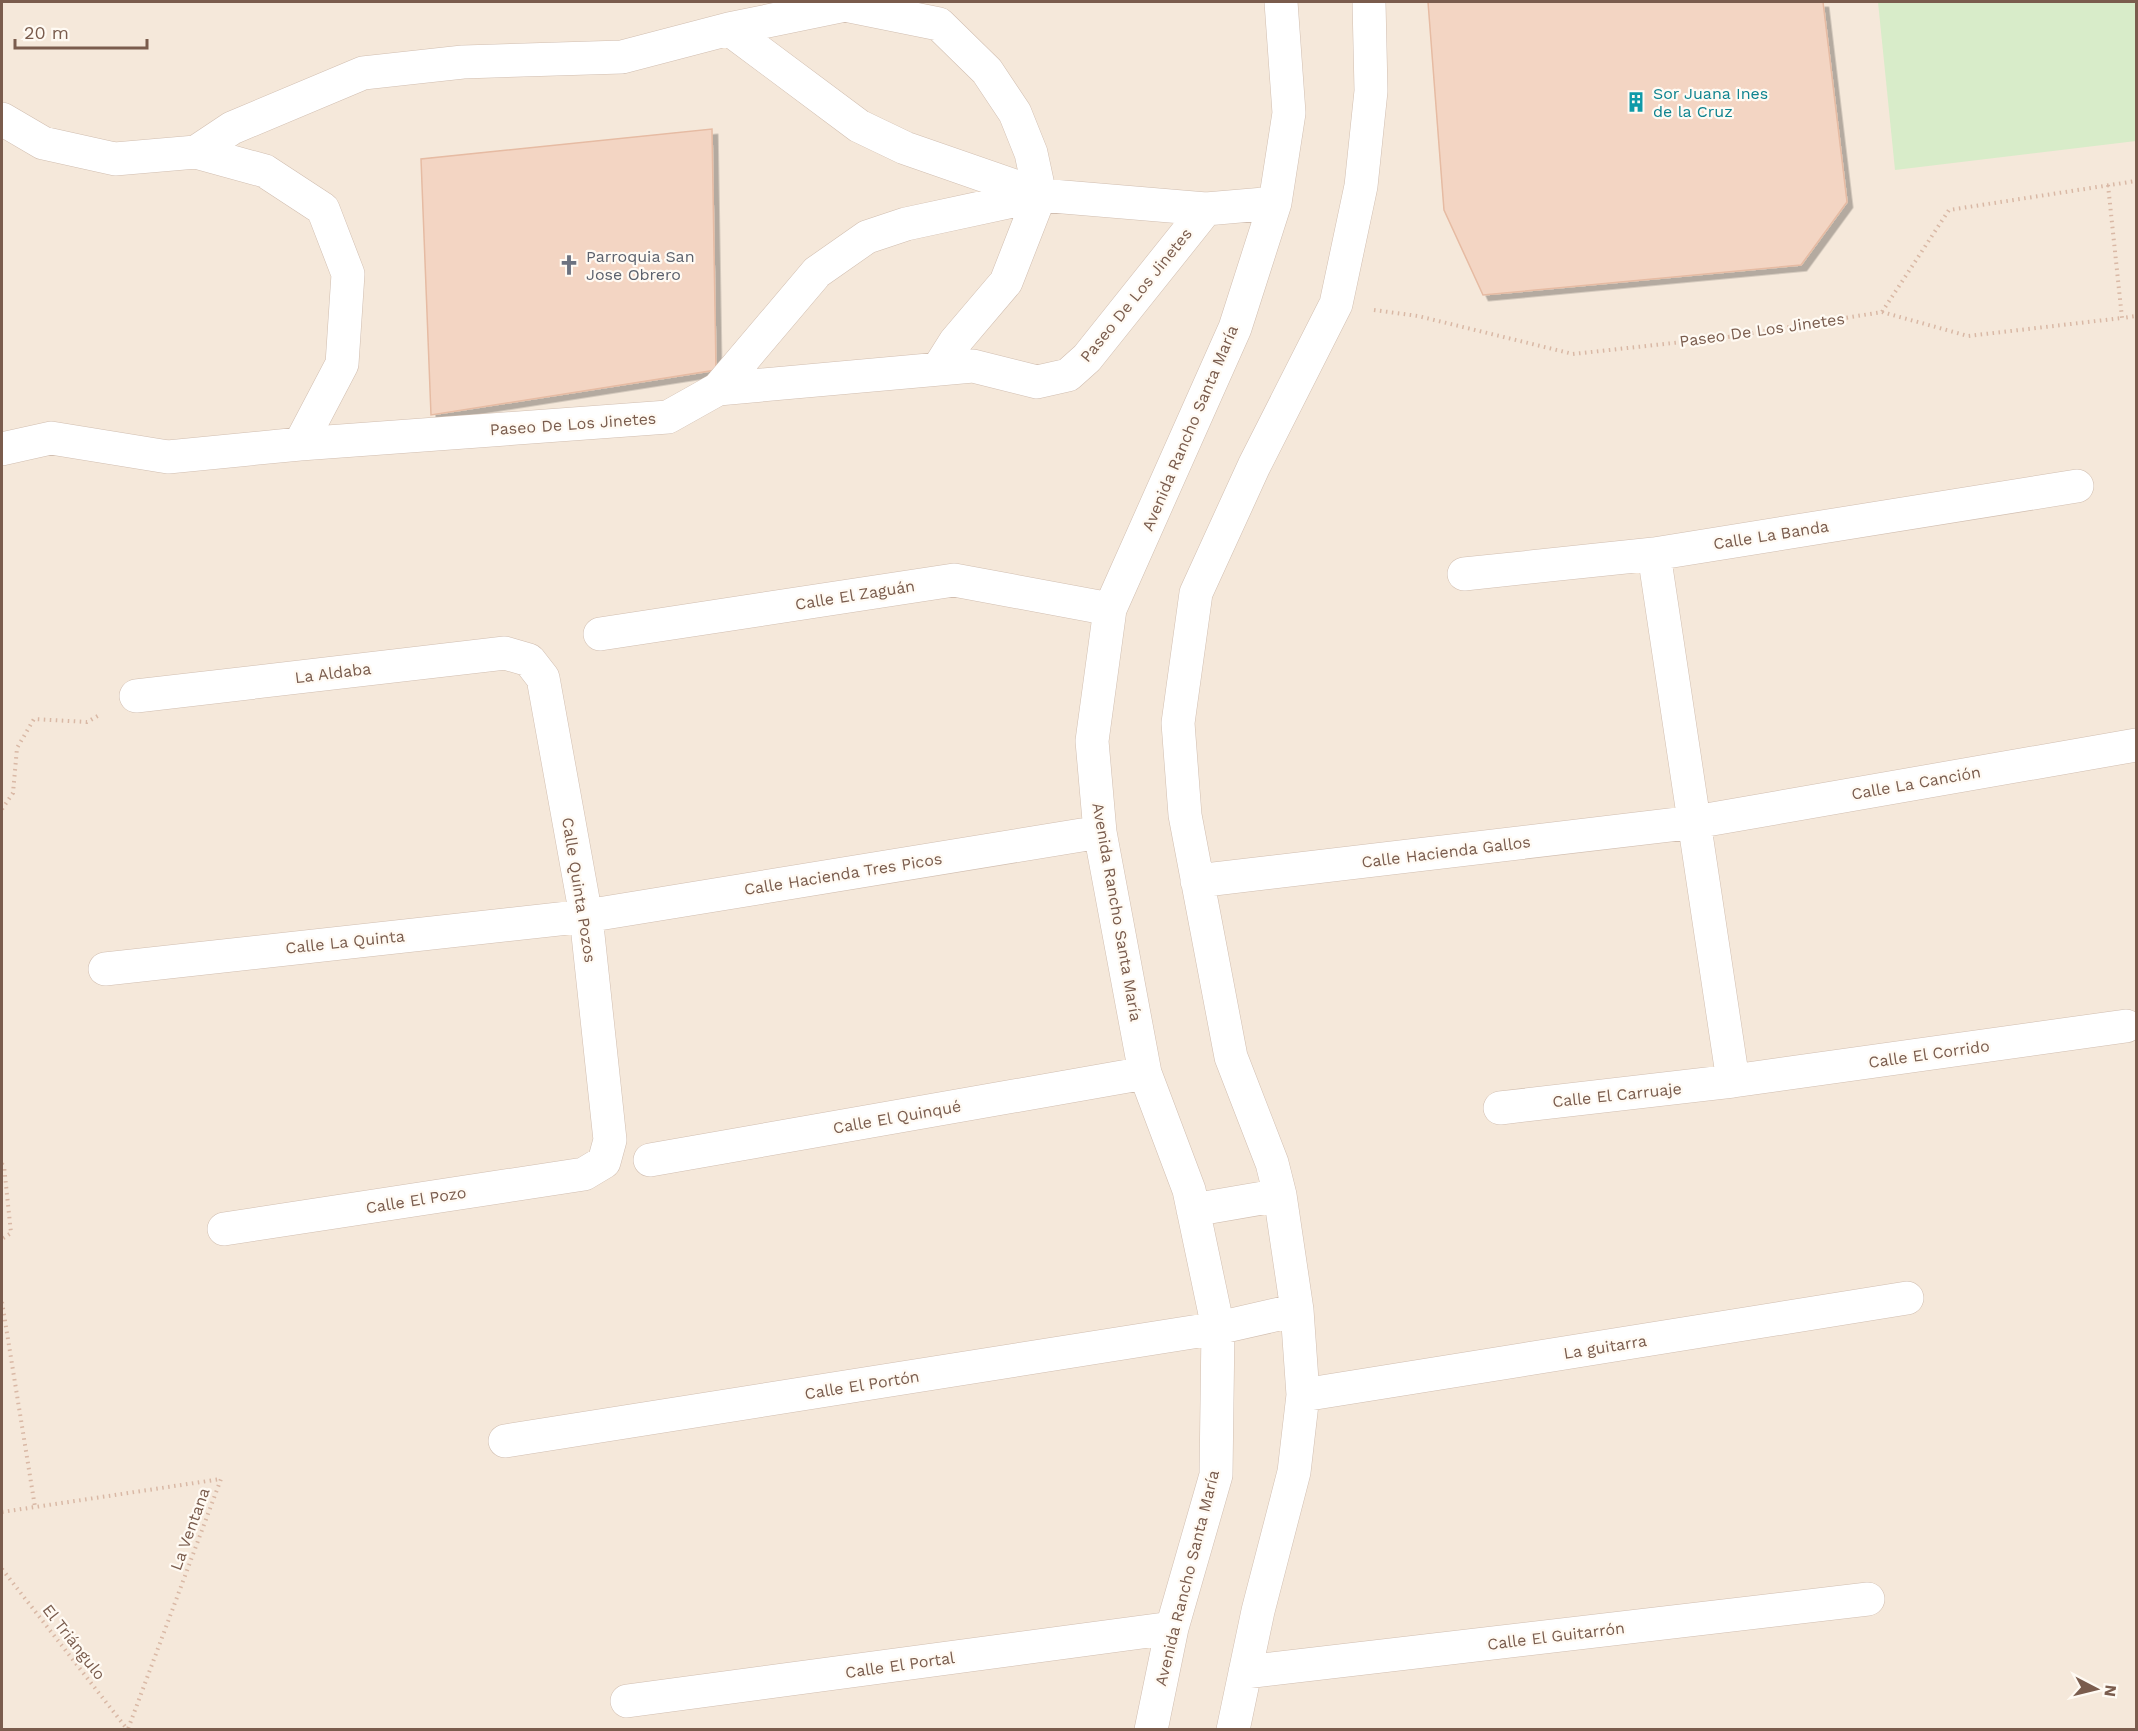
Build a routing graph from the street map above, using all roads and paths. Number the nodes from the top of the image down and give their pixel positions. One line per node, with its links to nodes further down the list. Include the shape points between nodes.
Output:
1 (1281, 2): 9 (street, Avenida Rancho Santa María, via 1289,113)
2 (1369, 2): 11 (street, via 1371,92 1362,174)
3 (729, 29): 5 (street, via 622,57 462,62 363,73 232,128); 8 (street, via 859,126 905,148); 8 (street, via 845,5 939,24 987,71 1015,113 1031,153)
4 (2, 119): 5 (street, via 43,143 115,159)
5 (196, 152): 17 (street, via 265,171 323,209 348,274 342,364)
6 (2136, 181): 7 (path)
7 (2108, 185): 12 (path, via 1949,210); 14 (path)
8 (1040, 195): 10 (street); 15 (street, via 1006,282 955,342); 16 (street, via 906,224 867,237 817,272)
9 (1275, 203): 10 (street); 22 (street, Avenida Rancho Santa María, via 1235,328)
10 (1206, 209): 15 (street, Paseo De Los Jinetes, via 1087,358 1068,375 1037,382 973,366)
11 (1336, 304): 12 (path, Paseo De Los Jinetes, via 1418,316 1573,354 1728,337); 30 (street, via 1254,466 1196,593 1178,723 1185,815)
12 (1882, 312): 14 (path, via 1968,336)
13 (2136, 316): 14 (path)
14 (2122, 318)
15 (938, 369): 16 (street, Paseo De Los Jinetes)
16 (718, 389): 17 (street, Paseo De Los Jinetes, via 668,417)
17 (300, 444): 18 (street, Paseo De Los Jinetes, via 168,457 51,438)
18 (2, 449)
19 (2077, 486): 20 (street, Calle La Banda)
20 (1654, 554): 21 (street, Calle La Banda); 28 (street)
21 (1464, 574)
22 (1110, 609): 23 (street, Calle El Zaguán, via 954,580); 29 (street, Avenida Rancho Santa María, via 1092,741)
23 (600, 634)
24 (529, 660): 25 (street, La Aldaba, via 505,653); 31 (street, Calle Quinta Pozos, via 543,678)
25 (136, 696): 27 (path, via 87,722 34,718 17,748 13,793)
26 (2136, 745): 28 (street, Calle La Canción)
27 (2, 809)
28 (1695, 822): 30 (street, Calle Hacienda Gallos); 35 (street)
29 (1100, 832): 31 (street, Calle Hacienda Tres Picos); 34 (street, Avenida Rancho Santa María)
30 (1197, 881): 40 (street, via 1230,1057 1272,1163)
31 (586, 916): 32 (street, Calle La Quinta); 38 (street, Calle Quinta Pozos, via 610,1140)
32 (105, 969)
33 (2126, 1026): 35 (street, Calle El Corrido)
34 (1145, 1073): 37 (street, Calle El Quinqué); 41 (street, Avenida Rancho Santa María)
35 (1733, 1082): 36 (street, Calle El Carruaje)
36 (1500, 1108)
37 (650, 1160)
38 (604, 1162): 42 (street, Calle El Pozo, via 584,1174)
39 (2, 1164): 43 (path, via 11,1233)
40 (1280, 1196): 41 (street); 46 (street)
41 (1193, 1210): 47 (street, Avenida Rancho Santa María)
42 (224, 1229)
43 (2, 1239)
44 (1907, 1298): 48 (street, La guitarra)
45 (2, 1302): 50 (path)
46 (1297, 1310): 47 (street, Calle El Portón); 48 (street)
47 (1218, 1328): 49 (street, Calle El Portón); 54 (street, Avenida Rancho Santa María, via 1216,1475)
48 (1303, 1395): 55 (street, via 1294,1472)
49 (505, 1441)
50 (35, 1507): 51 (path, La Ventana); 57 (path, La Ventana, via 221,1479)
51 (2, 1512)
52 (2, 1569): 57 (path, El Triángulo)
53 (1868, 1599): 55 (street, Calle El Guitarrón)
54 (1172, 1628): 56 (street, Calle El Portal); 58 (street, Avenida Rancho Santa María)
55 (1245, 1672): 59 (street)
56 (627, 1701)
57 (128, 1729)
58 (1151, 1730)
59 (1233, 1730)

